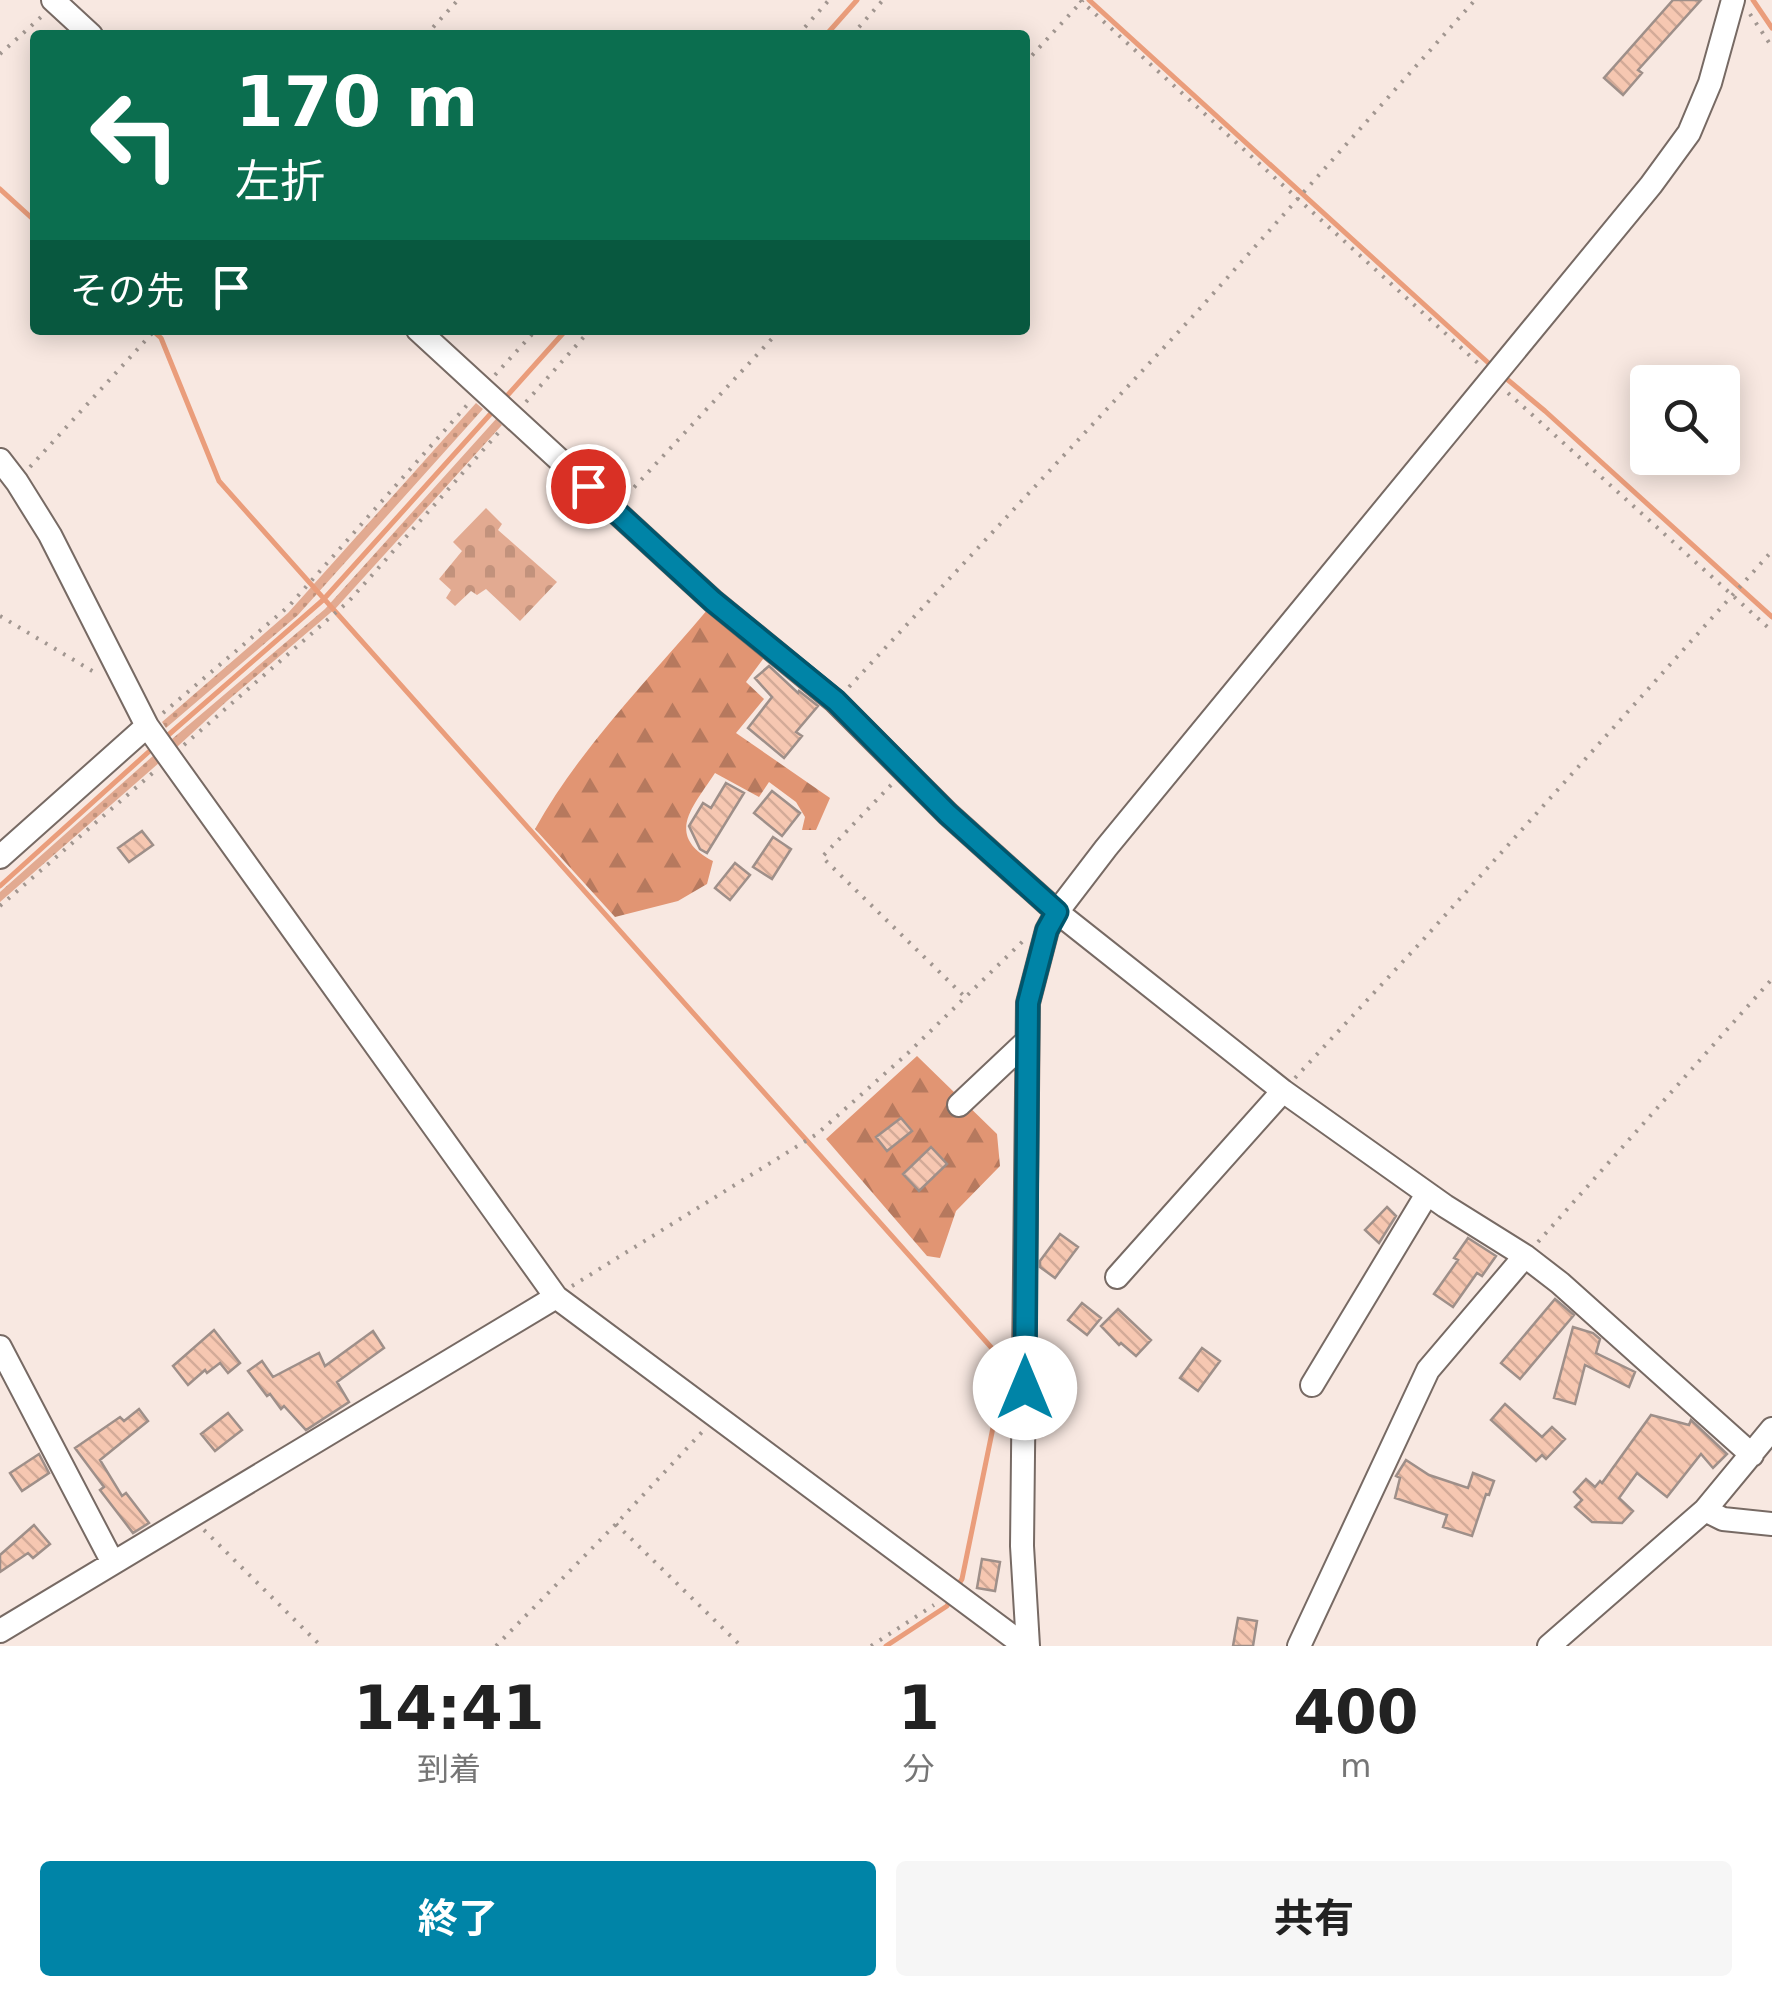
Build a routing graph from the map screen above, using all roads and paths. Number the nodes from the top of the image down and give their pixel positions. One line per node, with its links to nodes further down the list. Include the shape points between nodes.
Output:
1 (458, 0): 9 (path)
2 (829, 0): 10 (path)
3 (883, 0): 11 (path)
4 (1082, 0): 14 (path); 15 (path)
5 (1475, 0): 15 (path)
6 (54, 2): 8 (street); 13 (path)
7 (1738, 2): 12 (path); 21 (street, via 1689,132)
8 (85, 30)
9 (431, 30)
10 (802, 30)
11 (856, 30)
12 (1772, 47)
13 (0, 54)
14 (1030, 57)
15 (1298, 198): 21 (path); 32 (path)
16 (150, 335): 25 (path)
17 (424, 335): 22 (street)
18 (531, 335): 22 (path)
19 (586, 335): 23 (path)
20 (775, 335): 26 (path)
21 (1493, 378): 28 (path); 38 (street)
22 (482, 388): 23 (street); 33 (path, via 289,606)
23 (513, 416): 26 (street); 34 (path, via 348,601)
24 (0, 460): 25 (street)
25 (17, 482): 33 (street)
26 (613, 509): 32 (street)
27 (1772, 552): 28 (path)
28 (1733, 595): 30 (path); 42 (path)
29 (0, 616): 31 (path)
30 (1772, 630)
31 (99, 675)
32 (836, 701): 35 (street)
33 (147, 726): 34 (street); 36 (street)
34 (170, 758): 37 (path); 47 (street)
35 (905, 771): 38 (street); 40 (path, via 822,857)
36 (0, 856)
37 (0, 906)
38 (1052, 921): 40 (path); 41 (street, via 1028,1003); 42 (street)
39 (1772, 979): 45 (path)
40 (965, 997): 47 (path, via 817,1134)
41 (1028, 1042): 43 (street); 64 (street)
42 (1283, 1091): 44 (street); 46 (street)
43 (959, 1106)
44 (1427, 1194): 45 (street); 49 (street)
45 (1525, 1256): 52 (street); 65 (street, via 1428,1370)
46 (1116, 1276)
47 (556, 1297): 50 (street); 54 (street)
48 (0, 1347): 57 (street)
49 (1312, 1385)
50 (716, 1416): 55 (path); 58 (street)
51 (1772, 1430): 52 (street)
52 (1752, 1455): 53 (street)
53 (1705, 1510): 56 (street, via 1722,1519); 66 (street)
54 (190, 1516): 57 (street); 60 (path)
55 (616, 1524): 61 (path); 62 (path)
56 (1772, 1524)
57 (114, 1562): 59 (street)
58 (949, 1590): 63 (path); 64 (street)
59 (0, 1631)
60 (321, 1646)
61 (496, 1646)
62 (741, 1646)
63 (872, 1646)
64 (1026, 1646)
65 (1298, 1646)
66 (1550, 1646)

